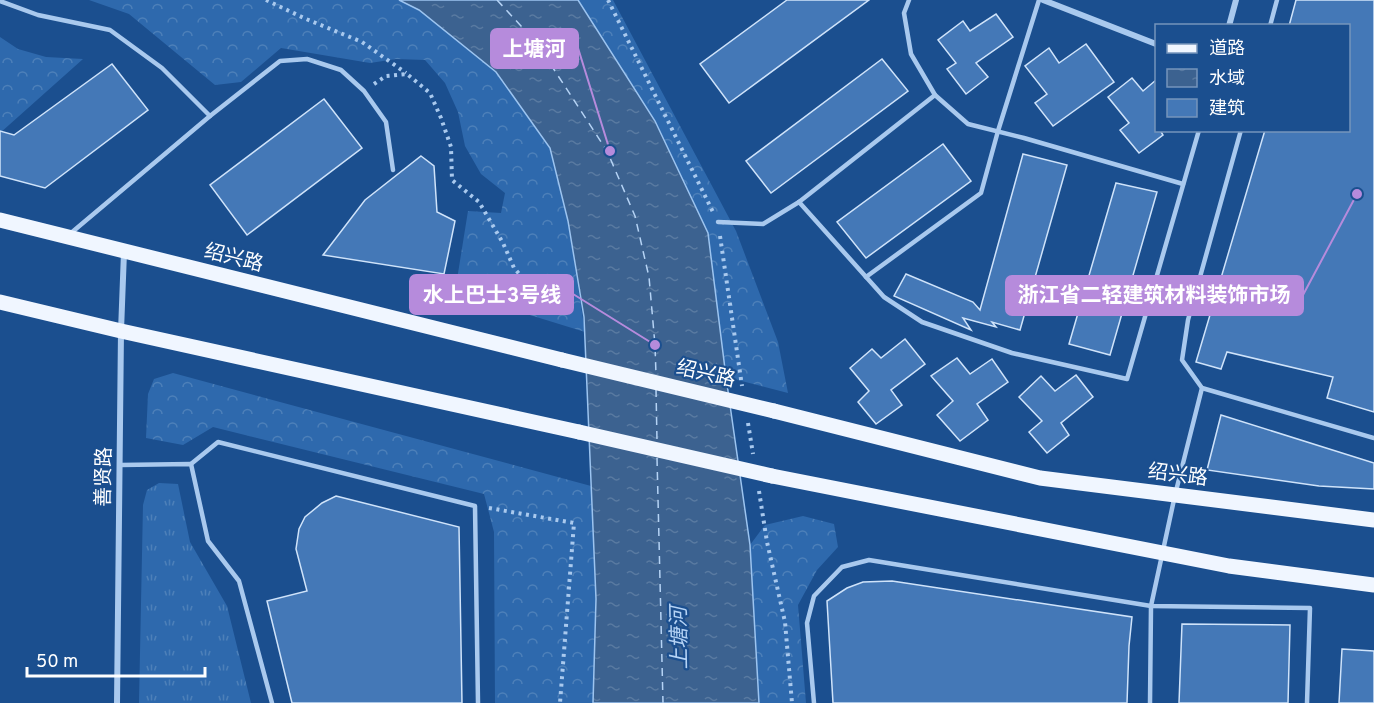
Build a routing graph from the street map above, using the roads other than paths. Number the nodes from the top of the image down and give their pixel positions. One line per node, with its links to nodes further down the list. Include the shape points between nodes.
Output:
1 (909, 0): 10 (lane, via 904,13 911,54)
2 (1041, 0): 6 (street); 12 (lane)
3 (1236, 0): 7 (street)
4 (1277, 0): 8 (lane)
5 (0, 1): 11 (lane, via 38,15 110,30 162,68)
6 (1056, 2): 9 (street)
7 (1230, 24)
8 (1271, 24)
9 (1155, 44)
10 (935, 95): 12 (lane, via 968,124); 17 (lane)
11 (210, 116): 15 (lane, via 280,61 307,59 341,70 364,91 386,122); 20 (lane)
12 (998, 131): 16 (lane); 22 (lane, via 981,193)
13 (1197, 132): 16 (lane)
14 (1240, 132): 25 (lane, via 1188,320 1182,360)
15 (393, 170)
16 (1183, 184): 22 (lane, via 1127,379 1012,353 922,322 884,297)
17 (799, 202): 19 (lane, via 763,224); 22 (lane)
18 (0, 220): 20 (main road, 绍兴路)
19 (718, 222)
20 (67, 237): 21 (main road, 绍兴路)
21 (124, 251): 24 (street, 善贤路); 29 (main road, 绍兴路, bridge, via 1040,478)
22 (866, 277)
23 (0, 302): 24 (main road)
24 (121, 331): 28 (street, 善贤路); 31 (main road, bridge, via 772,476)
25 (1202, 388): 26 (lane); 29 (lane)
26 (1374, 438)
27 (191, 464): 28 (lane); 35 (lane, via 208,540 239,581); 36 (lane, via 218,442 475,506)
28 (120, 465): 34 (street, 善贤路)
29 (1175, 495): 30 (main road, 绍兴路); 31 (lane)
30 (1374, 520)
31 (1163, 552): 32 (main road, via 1229,566); 33 (lane)
32 (1374, 585)
33 (1151, 606): 37 (lane, via 869,560 842,567 814,596 807,623); 38 (lane); 39 (lane, via 1310,608)
34 (117, 703)
35 (272, 703)
36 (478, 703)
37 (814, 703)
38 (1150, 703)
39 (1307, 703)

